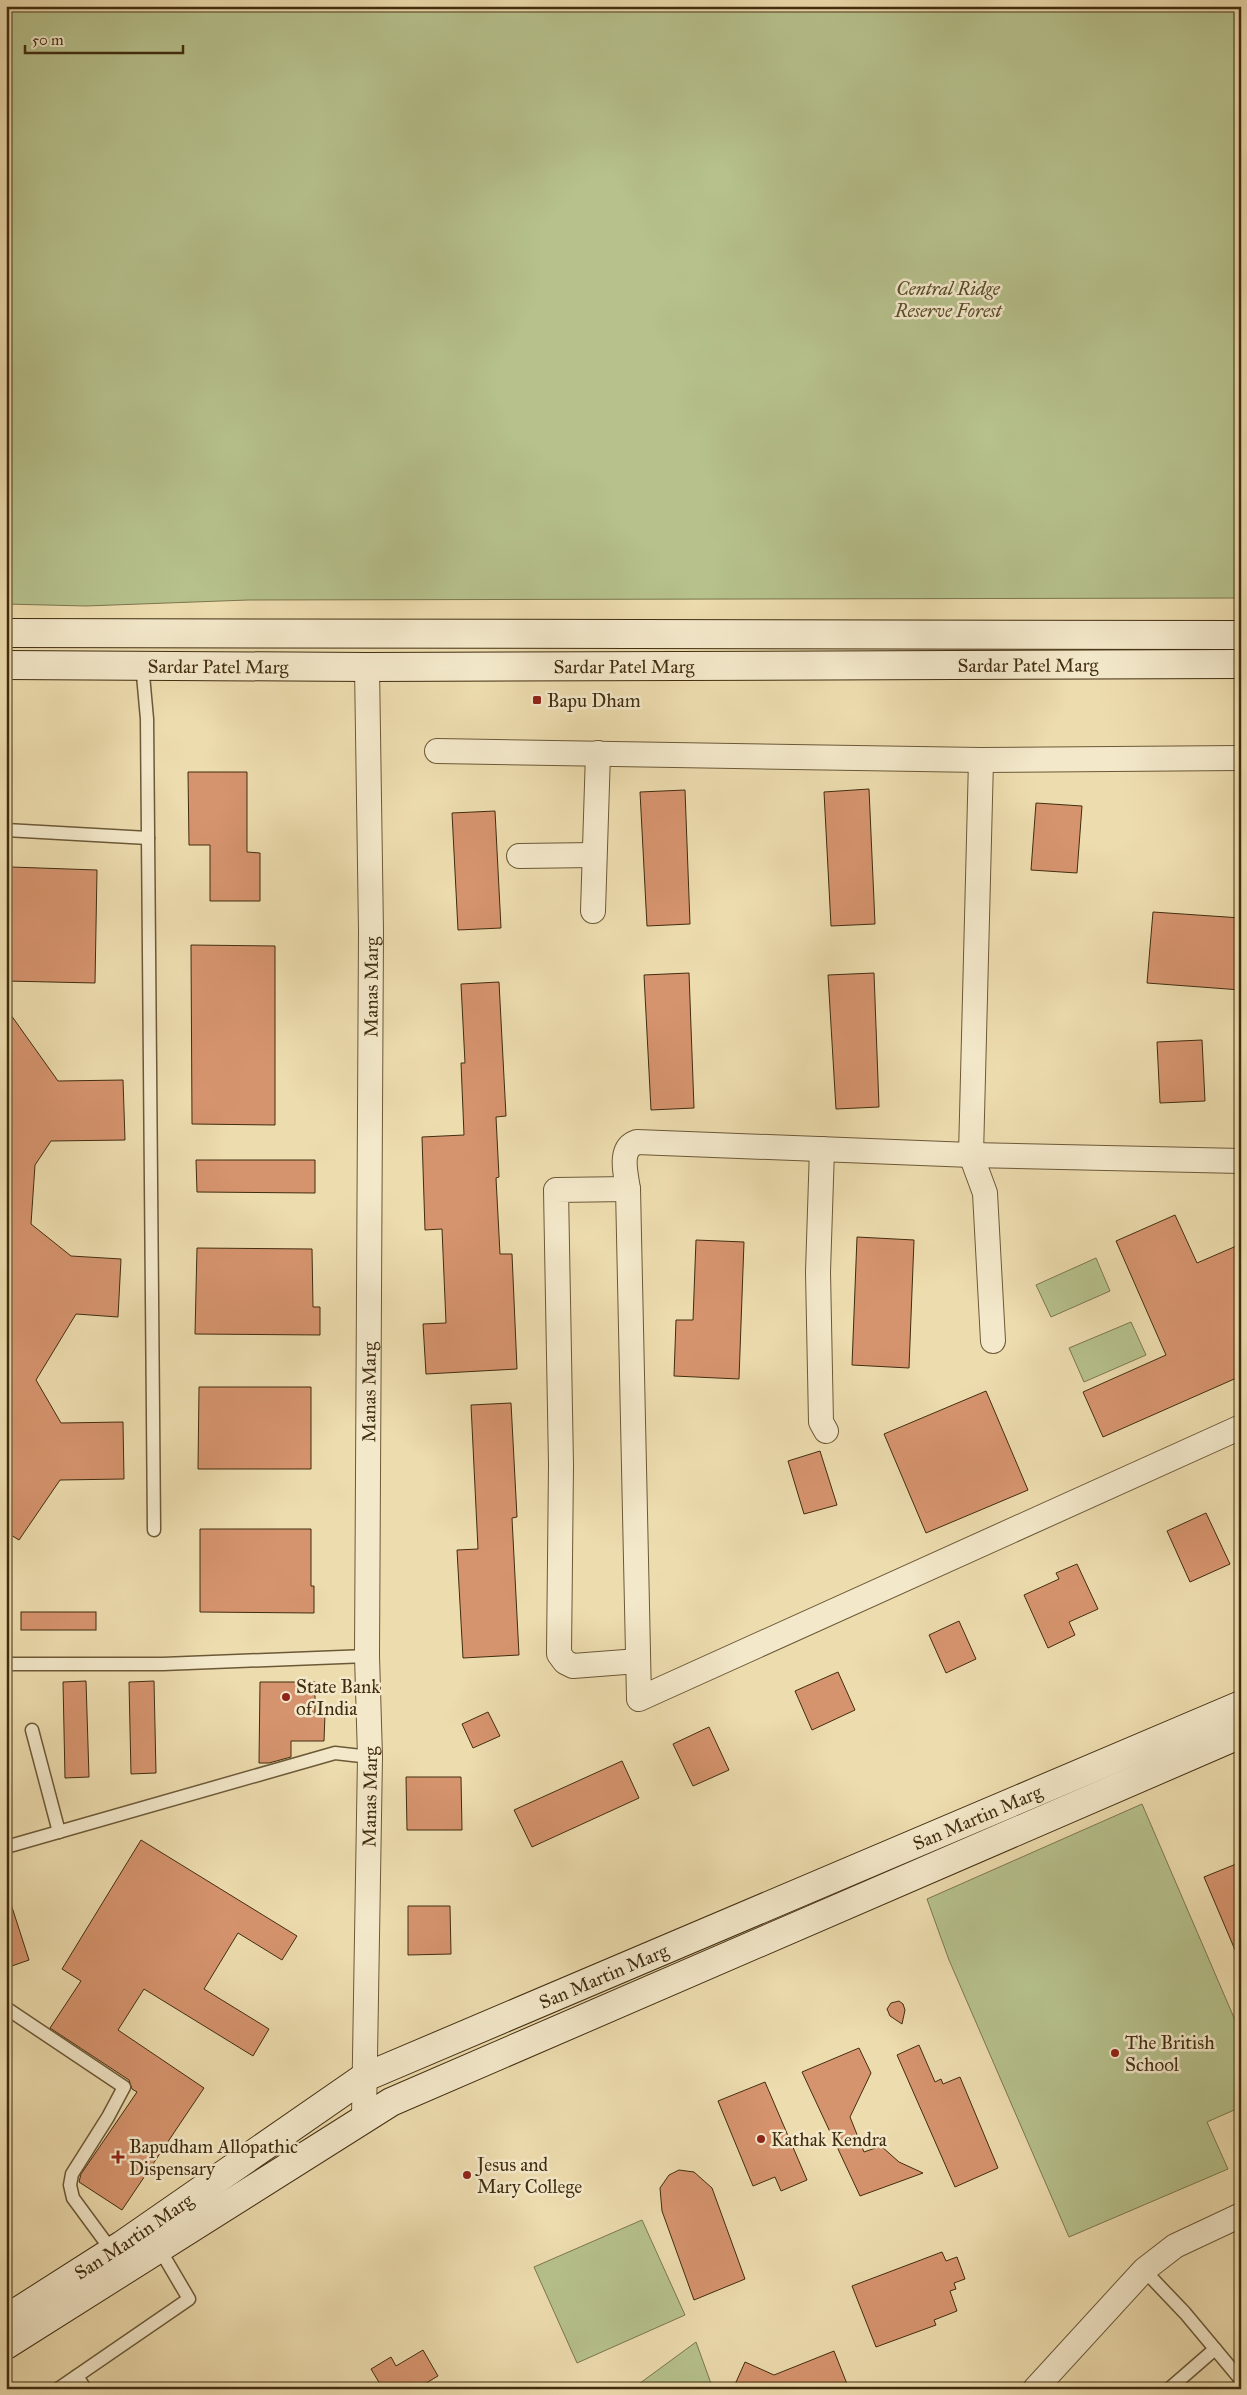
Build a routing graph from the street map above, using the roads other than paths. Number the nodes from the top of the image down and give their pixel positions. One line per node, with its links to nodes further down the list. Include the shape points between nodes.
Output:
1 (6, 633): 2 (street, Sardar Patel Marg)
2 (1241, 635)
3 (142, 664): 5 (street, Sardar Patel Marg); 6 (street, Sardar Patel Marg); 12 (lane, via 147,719)
4 (1241, 664): 6 (street, Sardar Patel Marg)
5 (6, 665)
6 (368, 667): 24 (street, Manas Marg, via 371,931)
7 (437, 751): 8 (street)
8 (598, 753): 10 (street); 13 (street)
9 (1241, 758): 10 (street)
10 (981, 760): 17 (street)
11 (6, 830): 12 (lane)
12 (148, 838): 23 (lane)
13 (594, 855): 14 (street); 15 (street)
14 (519, 856)
15 (594, 911)
16 (822, 1149): 17 (street); 19 (street, via 637,1142 627,1149 625,1156); 22 (street, via 818,1272 821,1422)
17 (970, 1156): 18 (street); 20 (street, via 985,1193)
18 (1241, 1161)
19 (628, 1189): 25 (street); 25 (street, via 556,1190 561,1465 559,1654 564,1662 573,1666)
20 (993, 1341)
21 (1241, 1427): 25 (street, via 638,1699)
22 (826, 1431)
23 (154, 1530)
24 (367, 1656): 26 (lane, via 163,1664); 30 (street, Manas Marg)
25 (638, 1661)
26 (6, 1664)
27 (1241, 1705): 34 (street, San Martin Marg)
28 (32, 1730): 31 (lane)
29 (1241, 1734): 35 (street, San Martin Marg, via 391,2102)
30 (370, 1758): 31 (lane, via 335,1753); 34 (street, Manas Marg)
31 (58, 1832): 32 (lane)
32 (6, 1846)
33 (6, 2008): 38 (lane, via 124,2086 72,2174 70,2185 73,2198)
34 (363, 2078): 35 (street, Manas Marg); 38 (street, San Martin Marg)
35 (364, 2117): 37 (street, San Martin Marg)
36 (1241, 2215): 39 (street, via 1175,2246)
37 (160, 2248): 41 (street, San Martin Marg); 43 (lane, via 189,2299)
38 (112, 2251): 40 (street, San Martin Marg)
39 (1144, 2270): 42 (lane); 47 (street)
40 (6, 2319)
41 (6, 2346)
42 (1215, 2349): 44 (lane); 48 (lane)
43 (77, 2376): 45 (lane); 46 (lane)
44 (1241, 2380)
45 (58, 2389)
46 (84, 2389)
47 (1035, 2389)
48 (1169, 2389)

